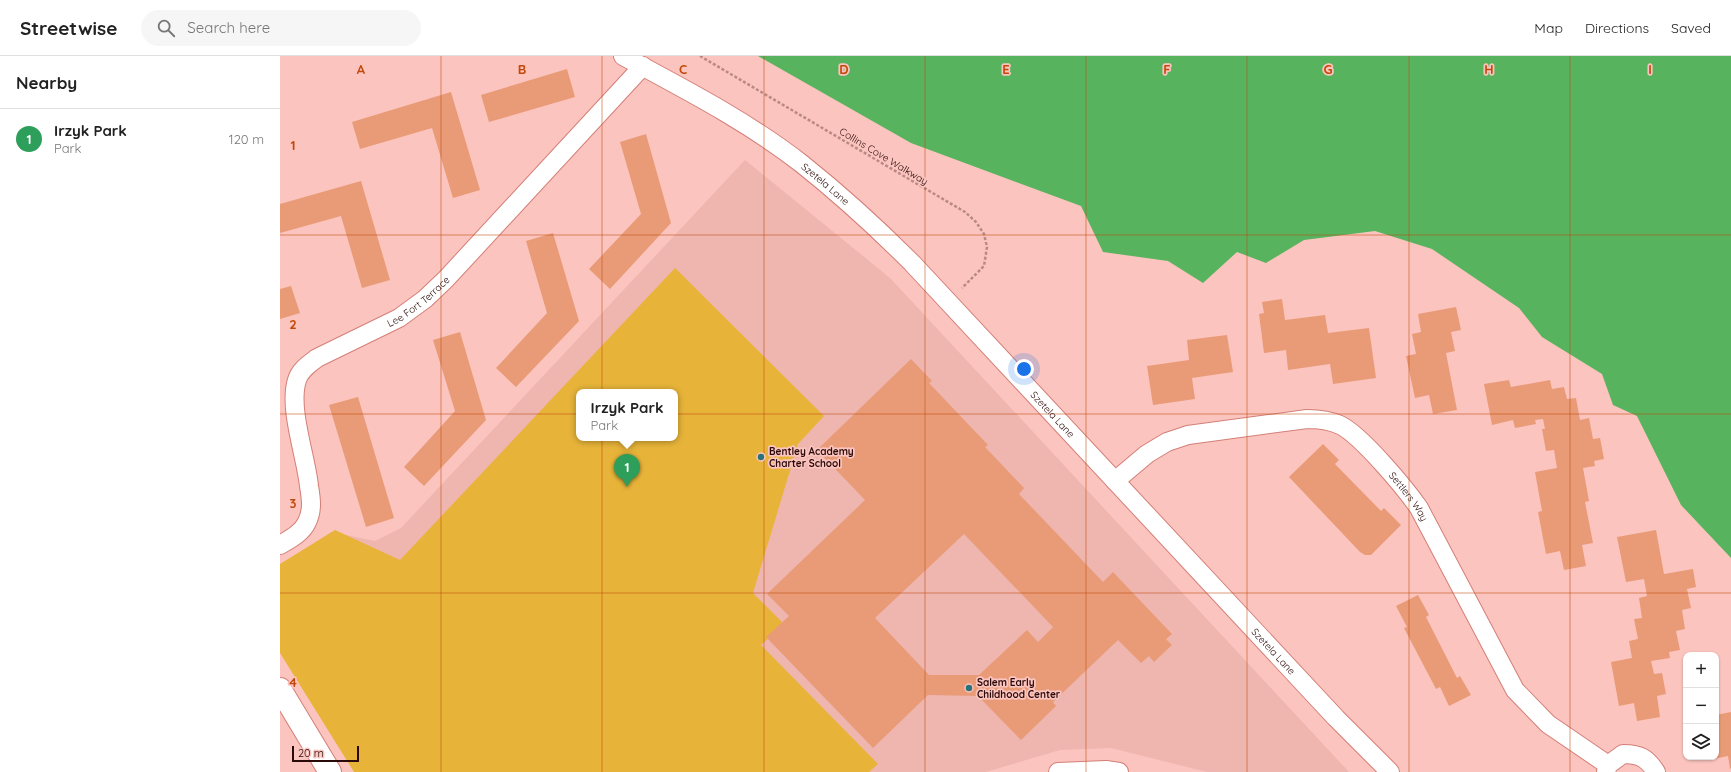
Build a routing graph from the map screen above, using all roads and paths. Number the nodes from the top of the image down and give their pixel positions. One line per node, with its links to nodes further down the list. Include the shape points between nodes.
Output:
1 (623, 56): 3 (street, Szetela Lane)
2 (700, 56): 4 (path, Collins Cove Walkway, via 965,212 976,222 984,234 987,247 984,266)
3 (643, 66): 4 (street, Szetela Lane, via 713,105 801,164 872,224); 6 (street, Lee Fort Terrace, via 425,299 398,318 317,358 305,367 297,379 295,407 309,481 311,508 302,530)
4 (948, 301): 5 (street, Szetela Lane)
5 (1115, 481): 8 (street, Settlers Way, via 1147,454 1167,442 1188,435 1307,419 1325,420 1341,426 1357,438 1408,492 1419,508 1515,690 1548,724); 12 (street, Szetela Lane)
6 (280, 545)
7 (280, 689): 9 (street)
8 (1607, 769): 13 (street, Settlers Way, via 1624,754 1633,754 1648,761)
9 (330, 772)
10 (1058, 772): 11 (street)
11 (1119, 772)
12 (1390, 772)
13 (1656, 772)

